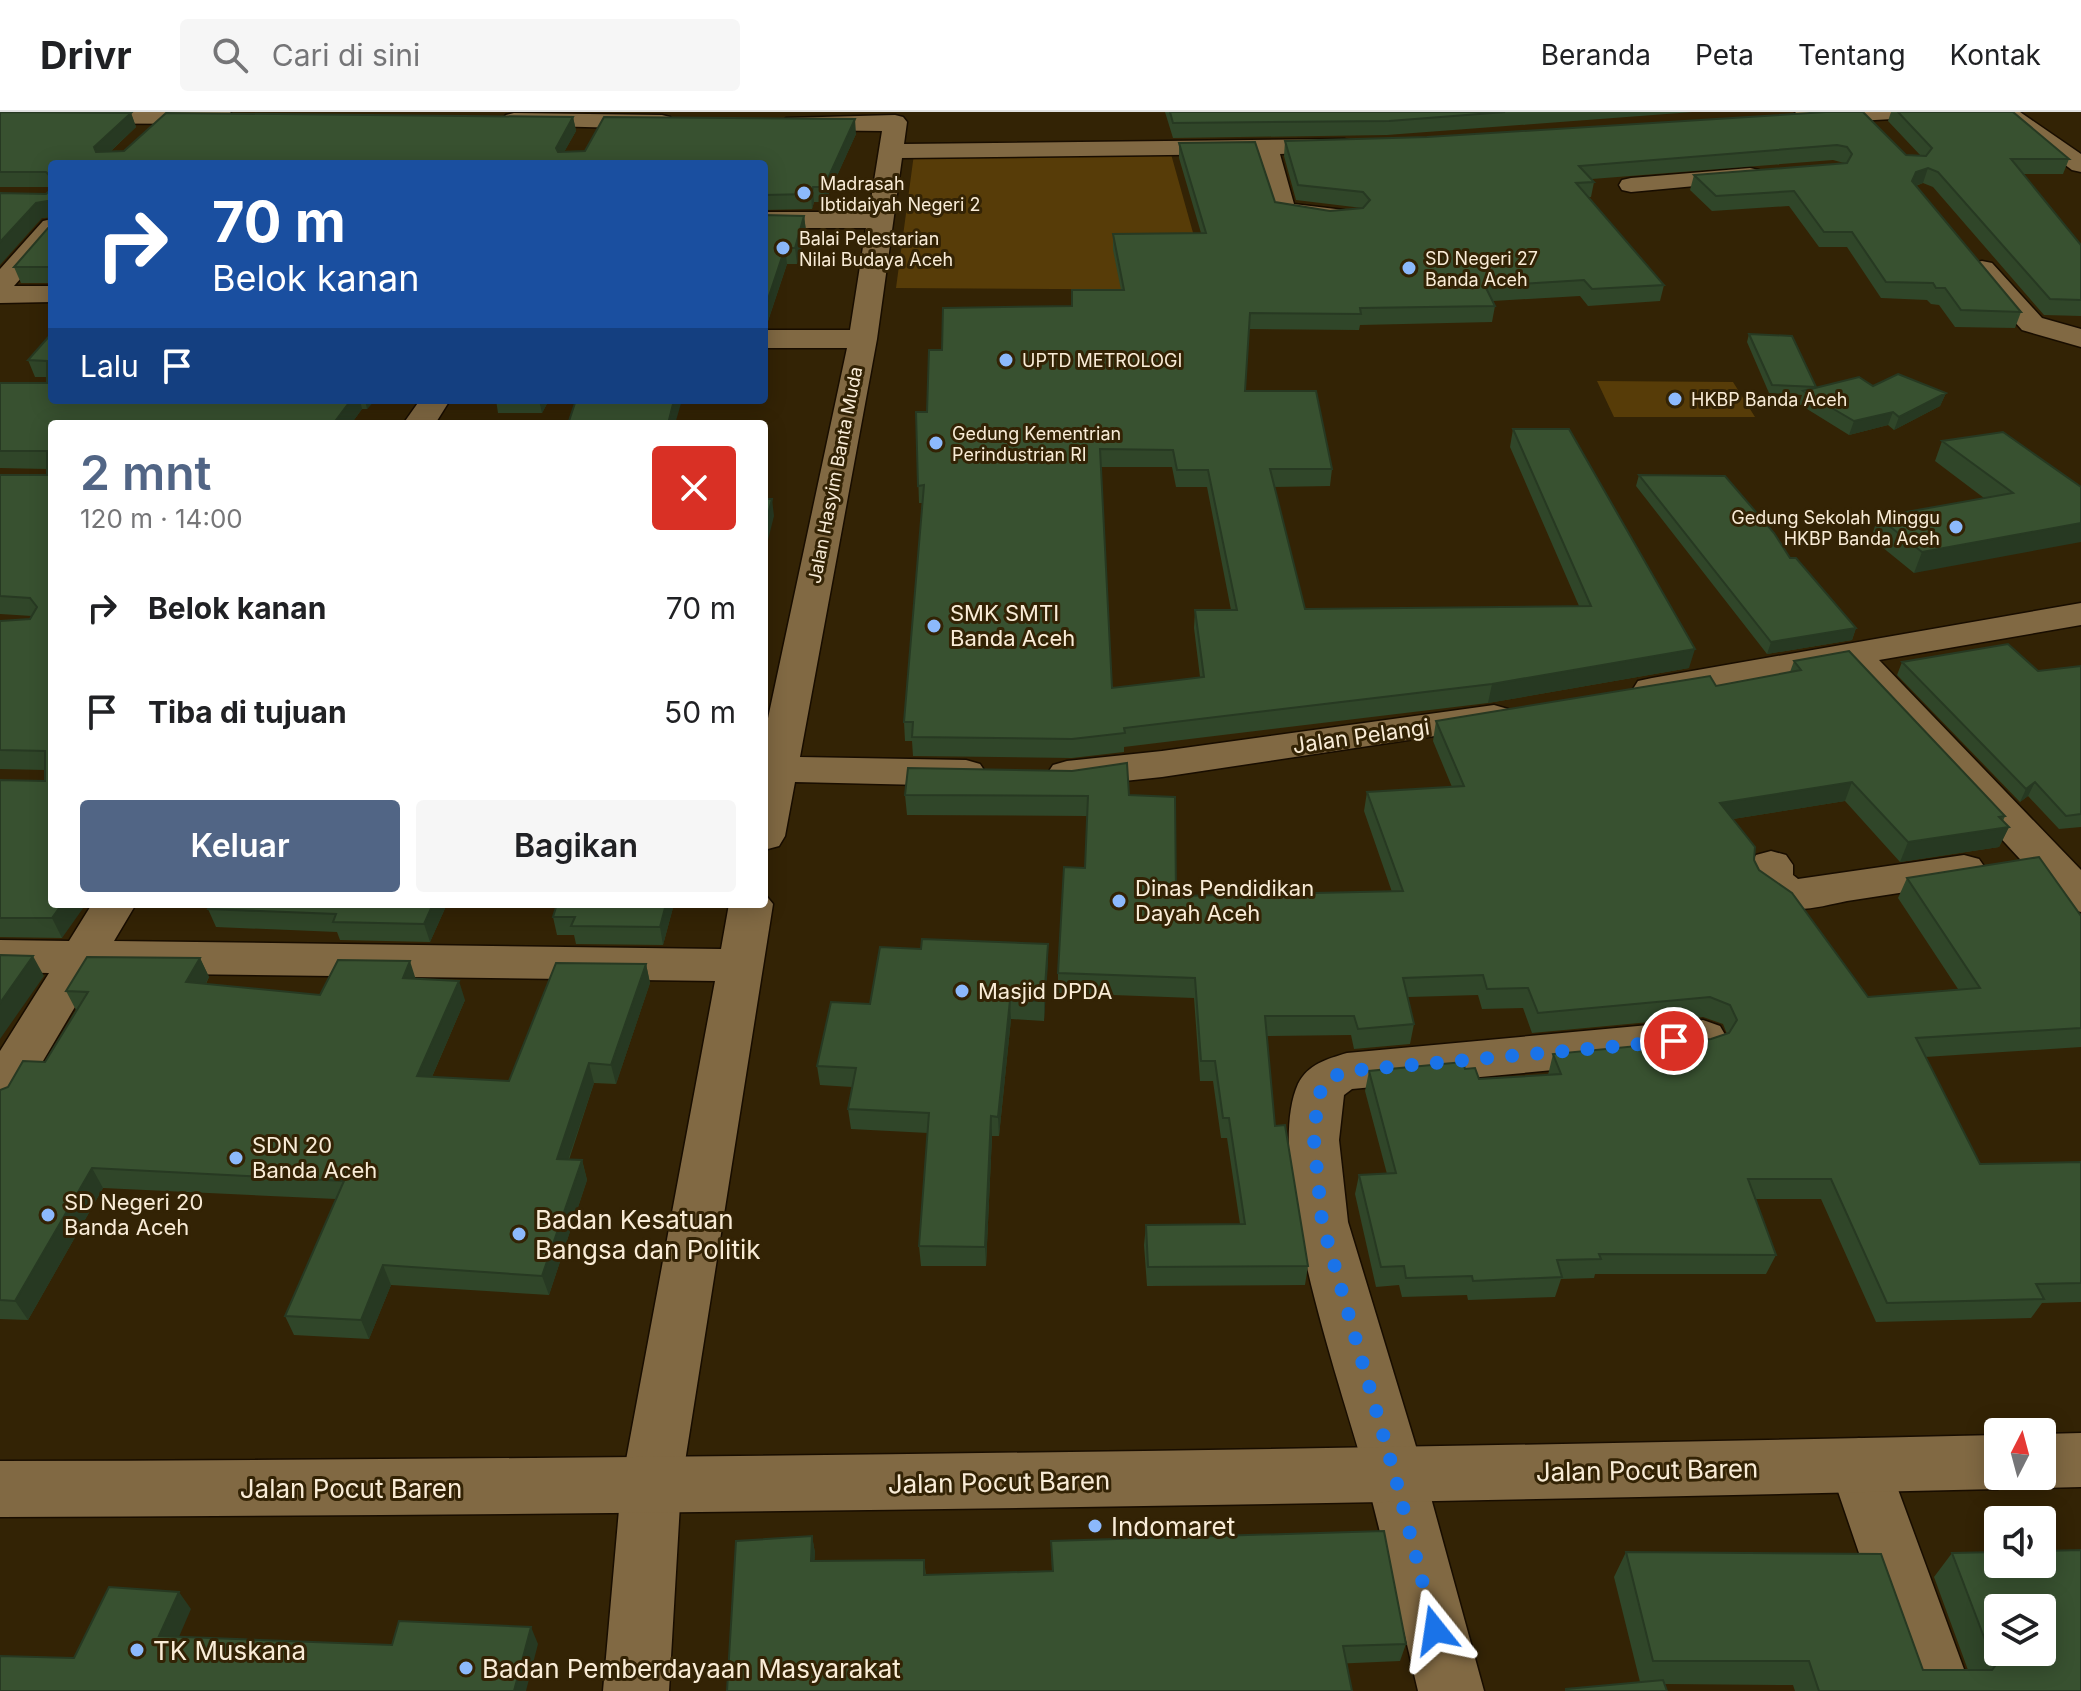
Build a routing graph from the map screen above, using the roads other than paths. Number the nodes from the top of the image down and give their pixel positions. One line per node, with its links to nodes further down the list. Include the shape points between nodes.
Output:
1 (2005, 112): 18 (street)
2 (75, 113): 3 (street); 4 (street)
3 (166, 114): 5 (street); 13 (street)
4 (0, 116)
5 (240, 117)
6 (1778, 118): 11 (street, via 1864,114)
7 (489, 120): 8 (street)
8 (597, 121): 9 (street); 14 (street)
9 (690, 122)
10 (768, 123): 12 (street)
11 (1888, 123)
12 (894, 129): 16 (street); 24 (street, Jalan Hasyim Banta Muda)
13 (143, 136)
14 (585, 143)
15 (1372, 145): 16 (street)
16 (1266, 147): 22 (street, via 1283,209)
17 (1728, 154): 20 (street)
18 (2081, 165)
19 (1779, 174): 20 (street)
20 (1751, 175): 21 (street)
21 (1631, 185)
22 (1352, 215)
23 (768, 220): 24 (street)
24 (880, 220): 32 (street, Jalan Hasyim Banta Muda)
25 (48, 232): 27 (street)
26 (1968, 252): 30 (street, via 2032,324)
27 (0, 286)
28 (48, 294): 29 (street)
29 (0, 295)
30 (2081, 338)
31 (768, 339): 32 (street)
32 (863, 339): 37 (street, Jalan Hasyim Banta Muda)
33 (2081, 614): 34 (street)
34 (1851, 653): 35 (street); 39 (street)
35 (1624, 694)
36 (1533, 710): 37 (street, Jalan Pelangi, via 1072,774)
37 (776, 769): 38 (street, Jalan Hasyim Banta Muda)
38 (768, 814)
39 (2063, 854): 40 (street, via 1798,894 1771,881); 41 (street)
40 (1771, 865)
41 (2081, 897)
42 (112, 908): 45 (street)
43 (750, 908): 46 (street)
44 (0, 956): 45 (street)
45 (81, 959): 46 (street); 48 (street)
46 (739, 965): 54 (street)
47 (1703, 1038): 53 (street, via 1347,1071 1322,1086 1314,1140 1322,1222)
48 (0, 1092)
49 (2081, 1460): 50 (street)
50 (2056, 1461)
51 (1984, 1462): 52 (street, Jalan Pocut Baren)
52 (1859, 1465): 53 (street, Jalan Pocut Baren); 58 (street)
53 (1395, 1476): 54 (street, Jalan Pocut Baren); 57 (street)
54 (651, 1487): 55 (street, Jalan Pocut Baren); 56 (street)
55 (0, 1489)
56 (636, 1691)
57 (1451, 1691)
58 (1939, 1691)

